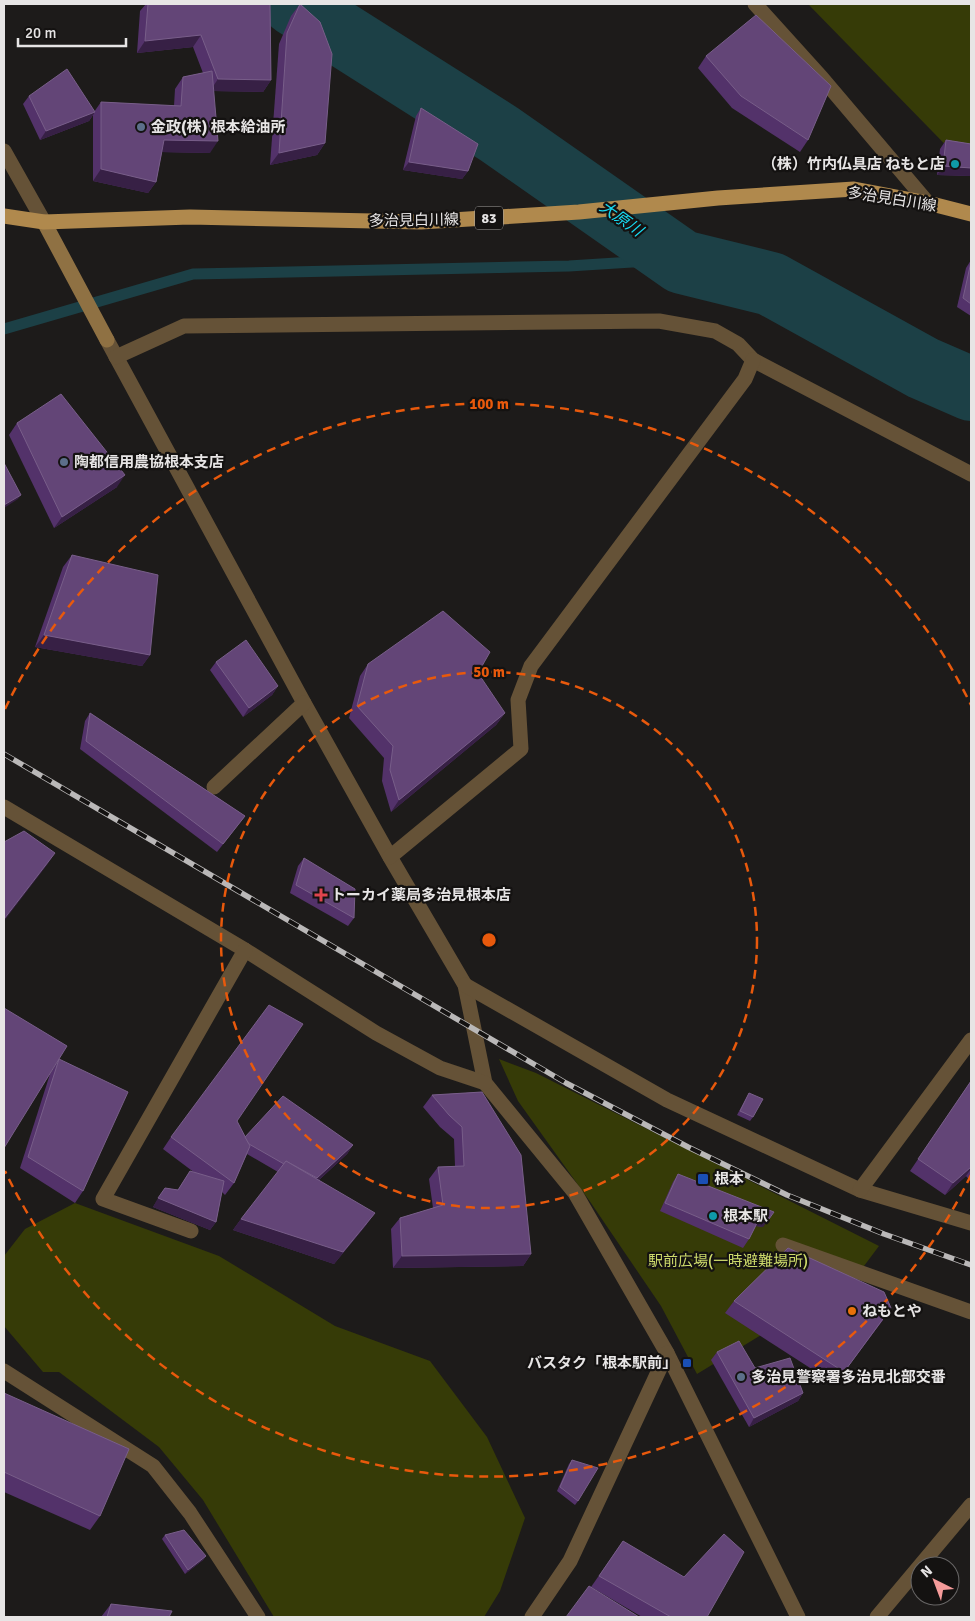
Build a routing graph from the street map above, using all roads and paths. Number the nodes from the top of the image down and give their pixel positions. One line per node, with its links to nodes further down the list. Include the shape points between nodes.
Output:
1 (755, 4): 3 (street)
2 (4, 151): 6 (street)
3 (928, 203): 4 (main road, 多治見白川線 / 83); 6 (main road, 多治見白川線 / 83, via 854,189 420,222 190,217)
4 (971, 214)
5 (4, 216): 6 (main road, 多治見白川線 / 83)
6 (44, 222): 7 (street)
7 (116, 357): 8 (street, via 184,326 659,321 715,331 738,344); 10 (street)
8 (754, 360): 9 (street); 13 (street, via 744,379 531,666 518,700 521,749)
9 (971, 474)
10 (304, 703): 11 (street); 13 (street)
11 (214, 787)
12 (4, 807): 14 (street)
13 (390, 857): 15 (street)
14 (246, 950): 17 (street, via 376,1033 440,1068); 20 (street, via 104,1199)
15 (465, 986): 17 (street); 18 (street, via 667,1100)
16 (971, 1040): 18 (street)
17 (485, 1083): 23 (street, via 575,1192)
18 (860, 1190): 19 (street)
19 (971, 1223)
20 (191, 1231)
21 (783, 1245): 22 (street)
22 (971, 1312)
23 (667, 1353): 27 (street, via 570,1560); 28 (street)
24 (4, 1371): 26 (street, via 153,1466 190,1513)
25 (971, 1505): 29 (street)
26 (258, 1617)
27 (532, 1617)
28 (798, 1617)
29 (877, 1617)

